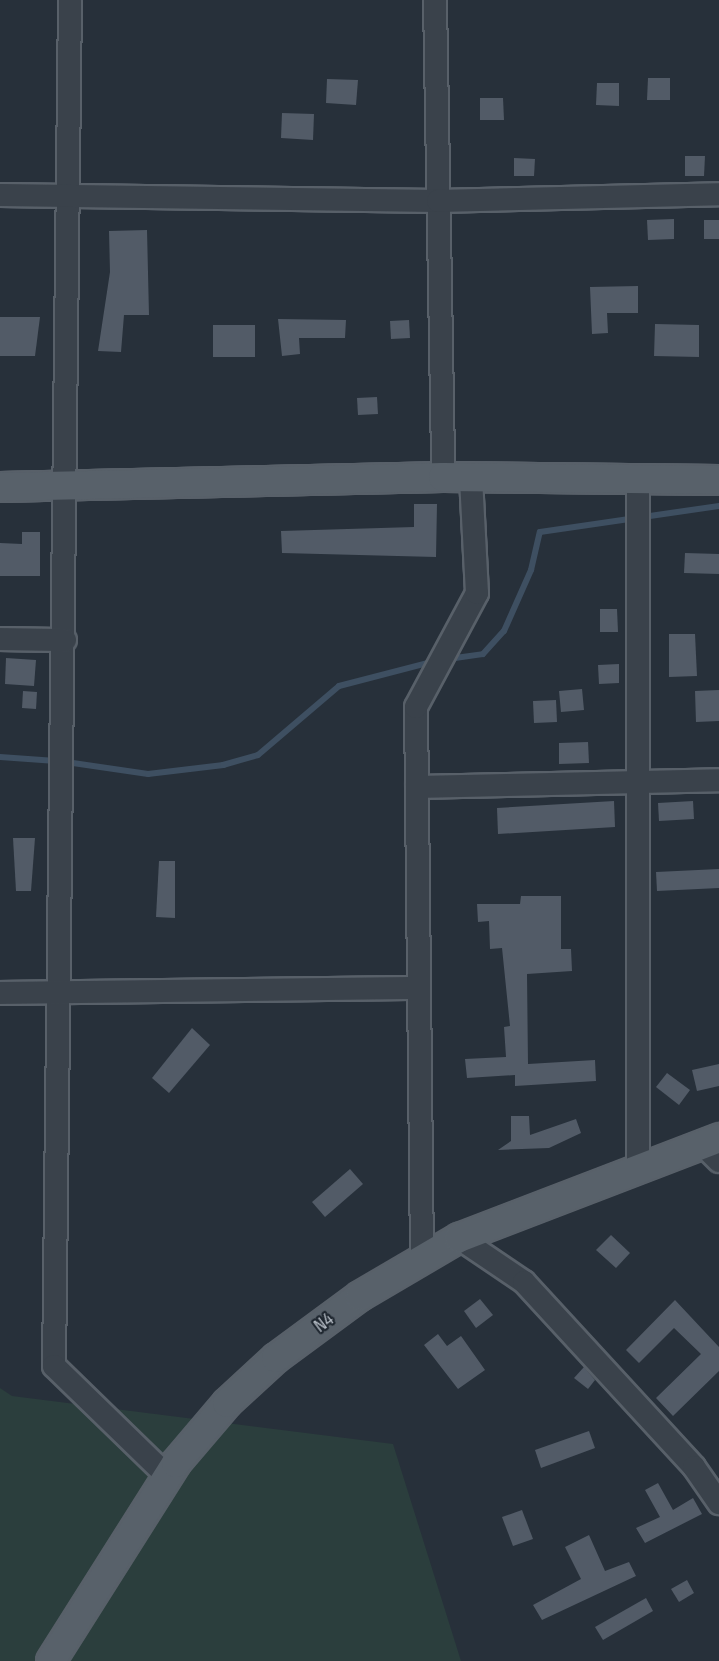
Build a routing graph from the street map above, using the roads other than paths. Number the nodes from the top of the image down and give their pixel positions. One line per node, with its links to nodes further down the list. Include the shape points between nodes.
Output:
1 (70, 0): 5 (street)
2 (435, 0): 6 (street)
3 (719, 194): 6 (street)
4 (0, 195): 5 (street)
5 (66, 196): 6 (street); 12 (street)
6 (438, 201): 7 (street)
7 (443, 477): 8 (main road); 12 (main road)
8 (471, 477): 9 (main road); 17 (street, via 477,593 416,707)
9 (638, 479): 10 (main road); 16 (street)
10 (719, 480)
11 (0, 487): 12 (main road)
12 (67, 487): 14 (street)
13 (0, 639): 14 (street)
14 (65, 640): 19 (street)
15 (719, 780): 16 (street)
16 (638, 783): 17 (street); 22 (street)
17 (417, 787): 18 (street)
18 (419, 988): 19 (street); 24 (street)
19 (59, 992): 20 (street); 25 (street, via 54,1366)
20 (0, 993)
21 (713, 1148): 22 (main road, N4)
22 (638, 1168): 23 (main road, N4)
23 (459, 1238): 24 (main road, N4); 26 (street, via 524,1282 694,1467)
24 (422, 1259): 25 (main road, N4, via 360,1296 276,1358 227,1403)
25 (167, 1476): 27 (main road, N4)
26 (719, 1503)
27 (51, 1661)

